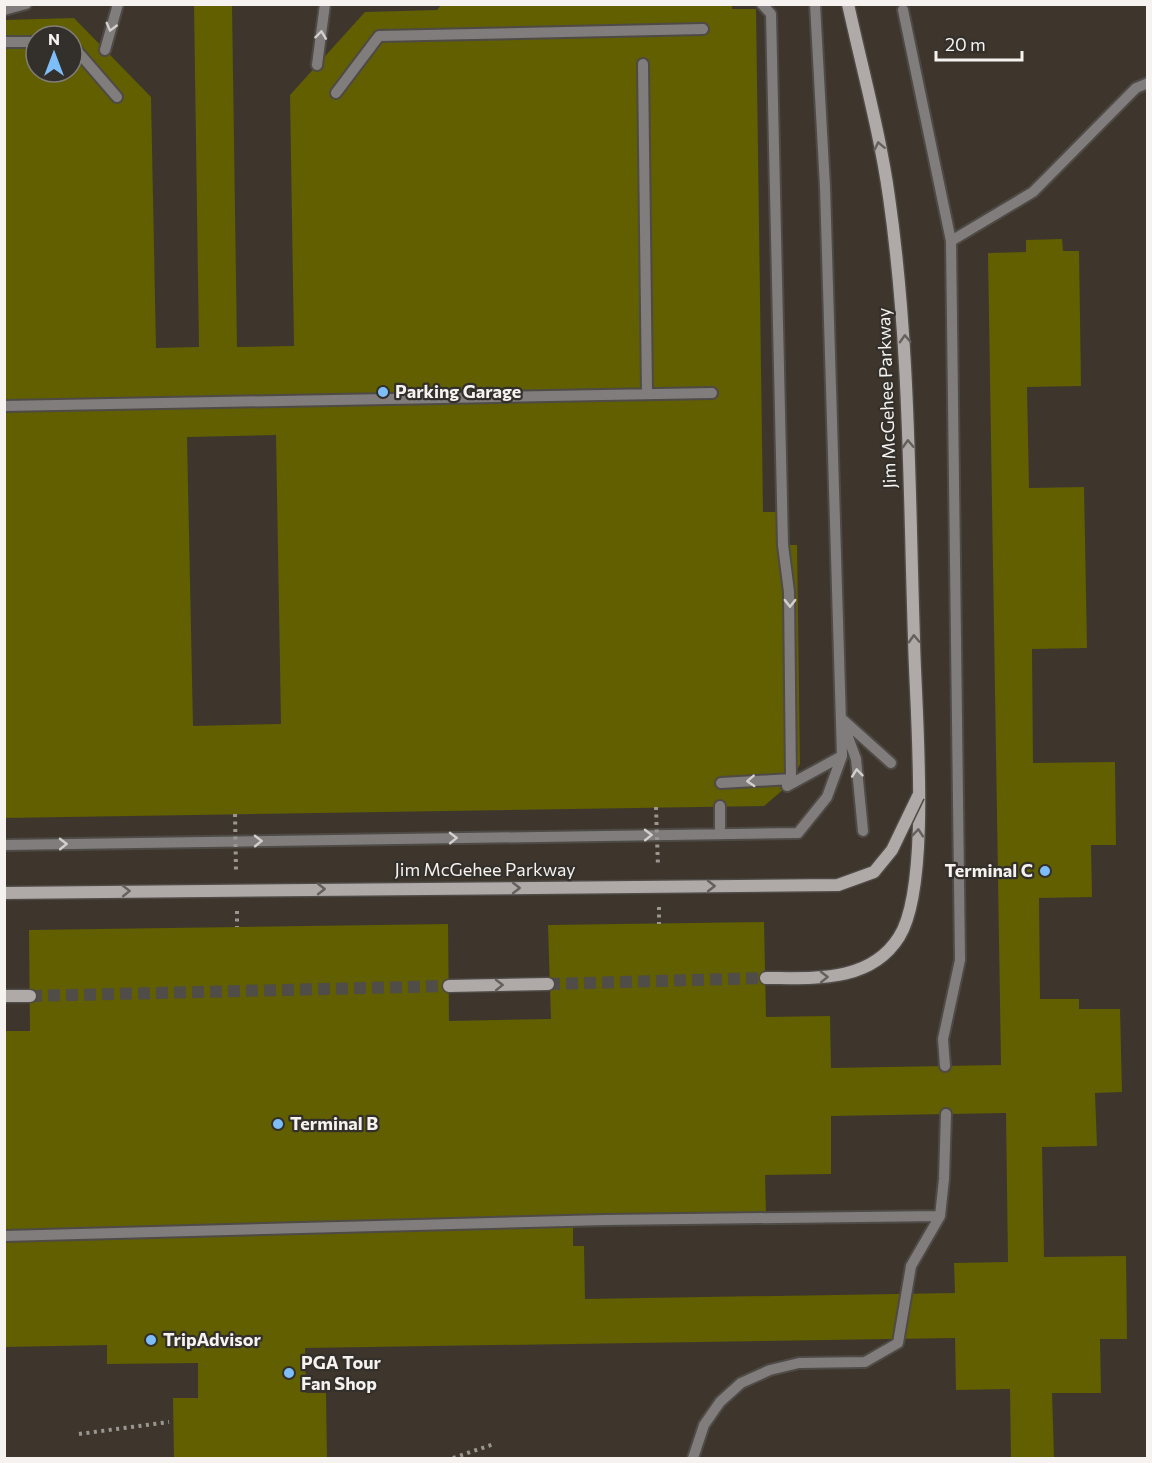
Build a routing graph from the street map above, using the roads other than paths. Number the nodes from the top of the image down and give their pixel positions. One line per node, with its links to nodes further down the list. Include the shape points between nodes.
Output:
1 (26, 4): 7 (lane)
2 (118, 4): 12 (lane, one-way to 12)
3 (325, 4): 15 (lane, one-way to 3)
4 (762, 4): 26 (lane, one-way to 26, via 771,14 791,779)
5 (815, 4): 23 (lane)
6 (848, 4): 28 (main road, Jim McGehee Parkway, one-way to 6, via 904,325 889,195)
7 (4, 10)
8 (903, 10): 19 (lane)
9 (703, 29): 17 (lane, via 379,36)
10 (4, 42): 11 (lane)
11 (24, 42)
12 (105, 50)
13 (84, 59): 18 (lane)
14 (643, 64): 20 (lane)
15 (317, 65)
16 (1148, 83): 19 (lane, via 1136,88 1033,192)
17 (336, 93)
18 (117, 97)
19 (951, 241): 39 (lane, via 960,960 943,1039)
20 (647, 393): 21 (lane); 22 (lane)
21 (712, 393)
22 (4, 406)
23 (841, 717): 24 (lane); 25 (lane); 30 (lane, one-way to 23, via 856,759)
24 (842, 756): 27 (lane); 31 (lane, via 827,797 798,833)
25 (891, 763)
26 (721, 783)
27 (787, 786)
28 (918, 795): 33 (main road, Jim McGehee Parkway, one-way to 28, bridge, via 838,885 874,872 892,850); 34 (main road, Jim McGehee Parkway, one-way to 28, via 835,977 876,963 899,936 912,906)
29 (720, 806): 31 (lane)
30 (863, 831)
31 (720, 834): 32 (lane, one-way to 31)
32 (4, 845)
33 (4, 893)
34 (766, 978)
35 (548, 984): 36 (main road, one-way to 35)
36 (449, 986)
37 (4, 996): 38 (main road)
38 (30, 996)
39 (945, 1066)
40 (946, 1114): 41 (lane)
41 (940, 1216): 42 (lane, via 605,1220); 43 (lane, via 911,1266 898,1343 865,1362 799,1363 741,1383 720,1402 704,1425)
42 (4, 1236)
43 (693, 1458)

